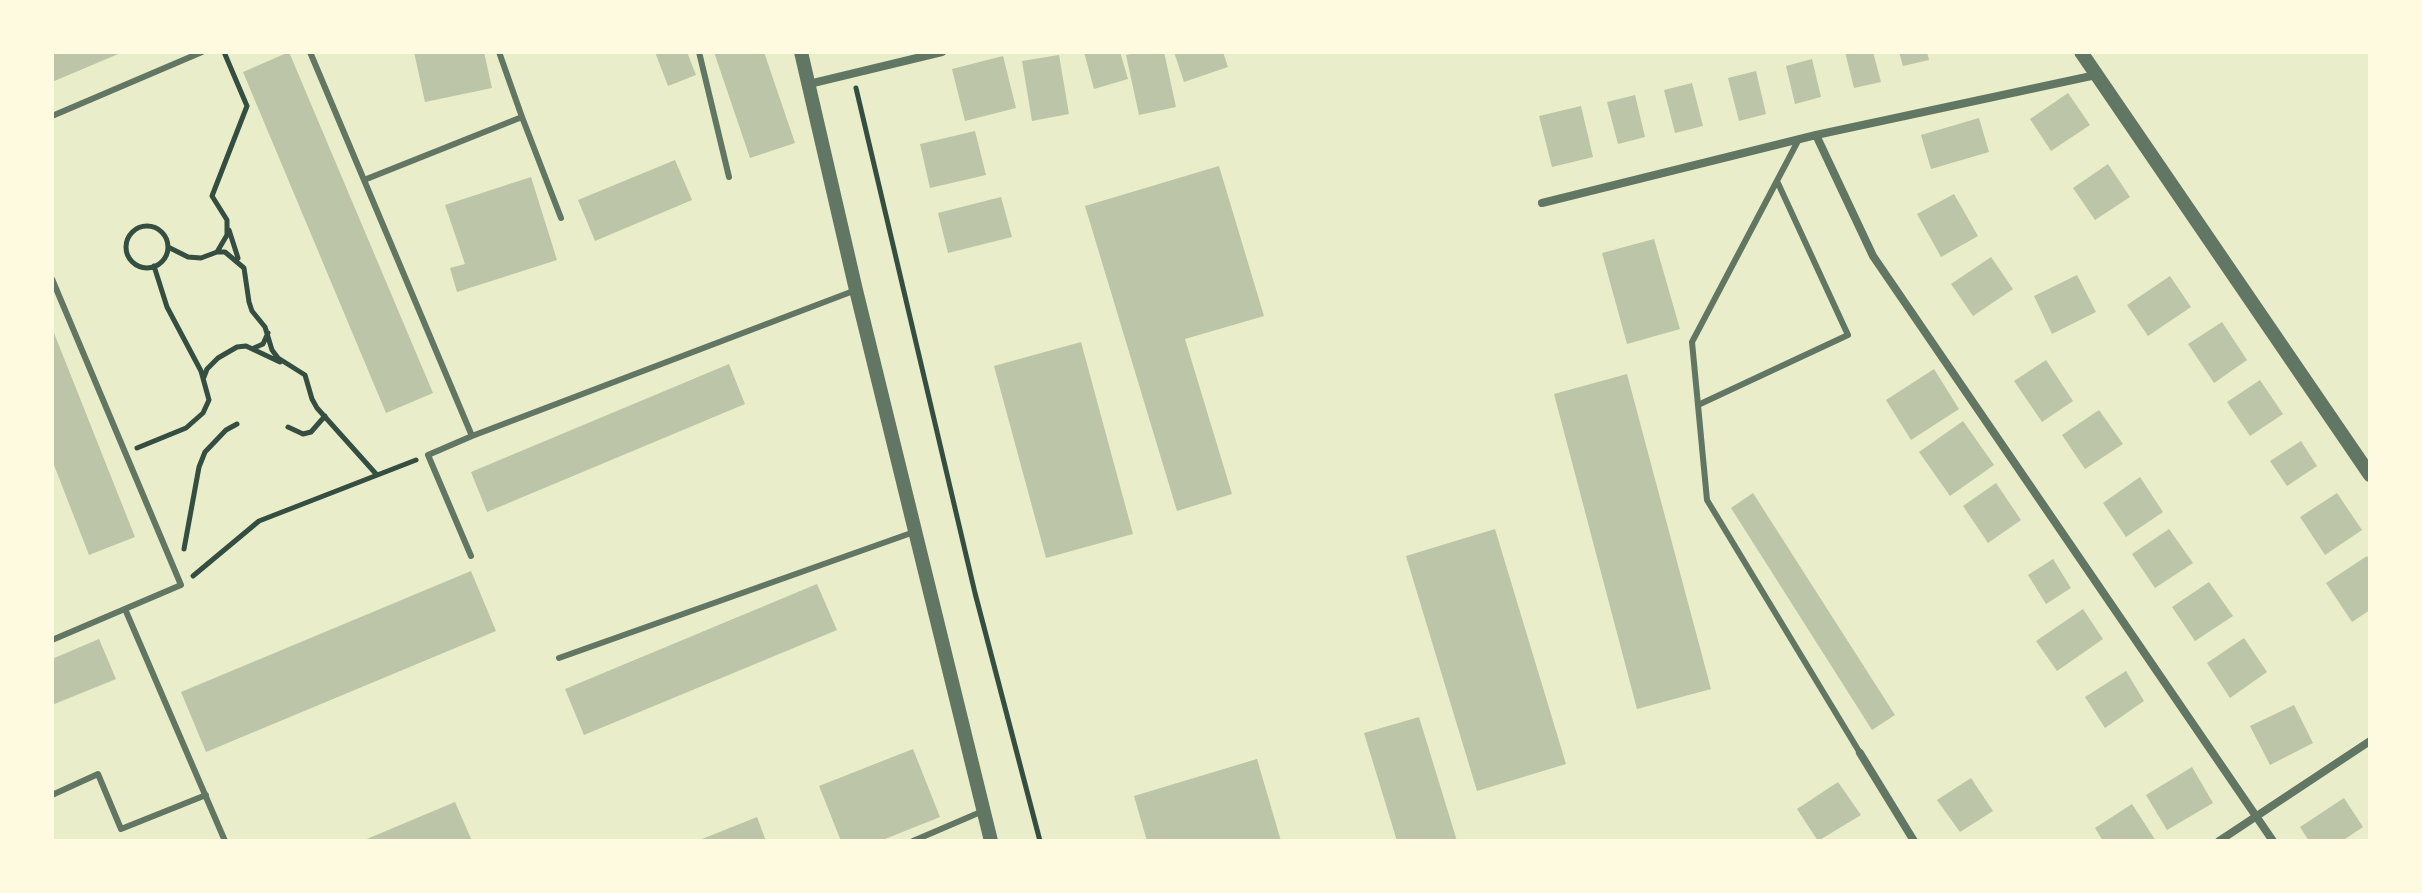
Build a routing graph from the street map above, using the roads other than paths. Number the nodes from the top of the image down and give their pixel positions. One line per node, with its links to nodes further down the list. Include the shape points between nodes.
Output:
1 (202, 52): 10 (lane)
2 (310, 52): 15 (lane)
3 (499, 52): 11 (lane)
4 (699, 52): 14 (lane)
5 (801, 52): 9 (street)
6 (942, 52): 9 (street)
7 (2081, 52): 8 (street)
8 (2096, 75): 12 (street); 23 (street)
9 (809, 84): 20 (street)
10 (52, 116)
11 (522, 117): 15 (lane); 18 (lane)
12 (1816, 135): 13 (street); 34 (street, via 1873,256)
13 (1799, 139): 16 (lane); 17 (street)
14 (729, 177)
15 (364, 180): 22 (lane)
16 (1777, 181): 21 (lane, via 1692,342); 21 (lane, via 1848,335)
17 (1542, 203)
18 (561, 218)
19 (52, 279): 26 (lane, via 181,585)
20 (856, 290): 22 (lane); 24 (street)
21 (1698, 405): 30 (lane, via 1707,500)
22 (472, 436): 25 (lane, via 428,455)
23 (2370, 475)
24 (916, 531): 28 (lane); 33 (street)
25 (471, 556)
26 (125, 609): 27 (lane); 32 (lane)
27 (52, 640)
28 (559, 658)
29 (2370, 741): 34 (street)
30 (1860, 753): 38 (street)
31 (52, 795): 32 (lane, via 98,774 121,829)
32 (206, 795): 35 (lane)
33 (983, 811): 36 (lane); 37 (street)
34 (2256, 816): 39 (street); 40 (street)
35 (225, 841)
36 (913, 841)
37 (991, 841)
38 (1914, 841)
39 (2219, 841)
40 (2273, 841)

